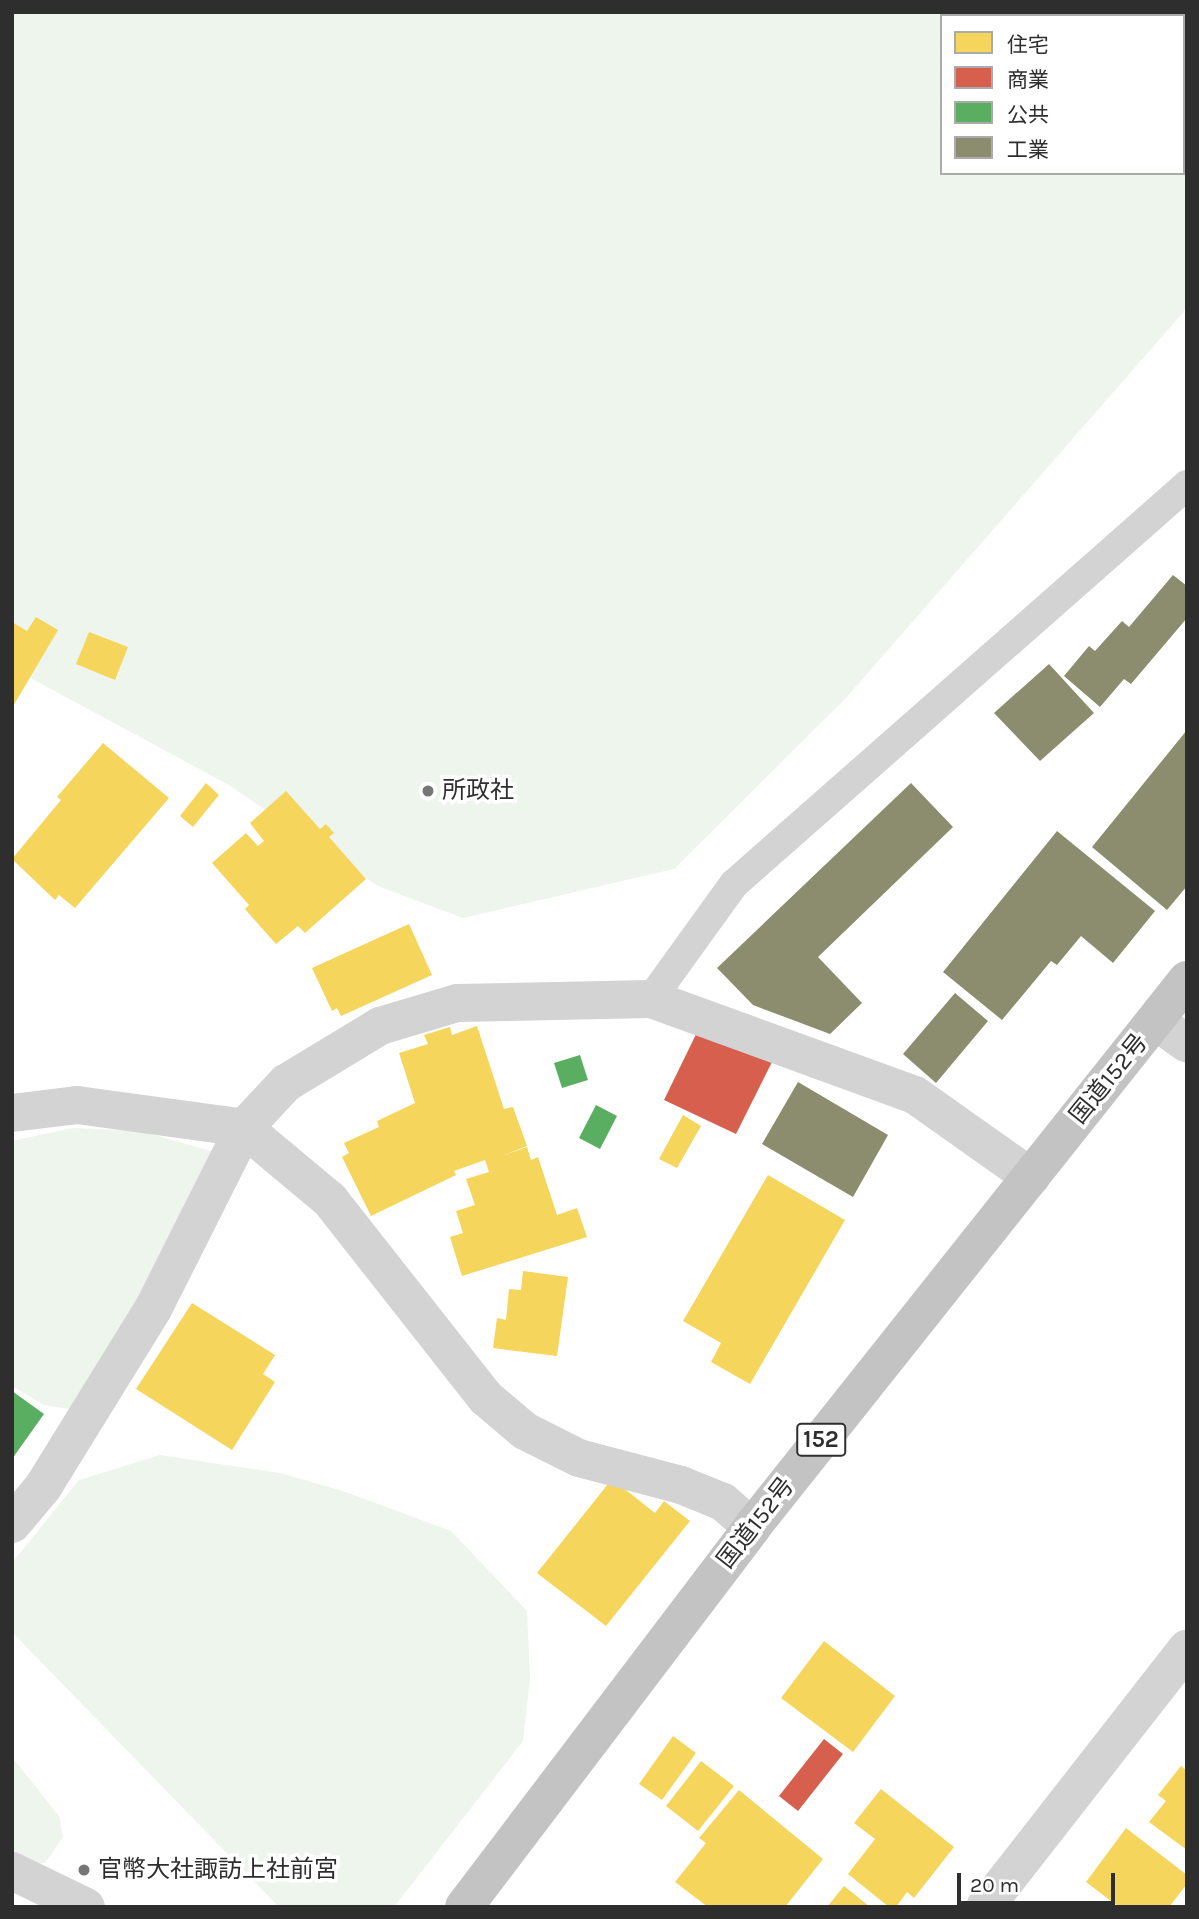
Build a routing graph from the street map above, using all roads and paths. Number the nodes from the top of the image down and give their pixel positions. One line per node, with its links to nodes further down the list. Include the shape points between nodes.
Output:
1 (1187, 485): 3 (lane, via 734,884)
2 (1187, 980): 4 (highway, 国道152号 / 152)
3 (651, 999): 7 (street, via 457,1003 380,1026 286,1083); 8 (street, via 915,1095)
4 (1155, 1021): 5 (street); 8 (highway, 国道152号 / 152)
5 (1187, 1043)
6 (12, 1113): 7 (street, via 77,1105)
7 (244, 1128): 9 (street, via 153,1309 43,1487); 10 (street, via 330,1200 486,1398 525,1431 579,1458 681,1485 723,1502)
8 (1031, 1177): 10 (highway, 国道152号 / 152)
9 (12, 1524)
10 (752, 1527): 14 (highway, 国道152号 / 152)
11 (1187, 1648): 15 (street)
12 (12, 1871): 13 (street)
13 (86, 1907)
14 (464, 1907)
15 (985, 1907)

